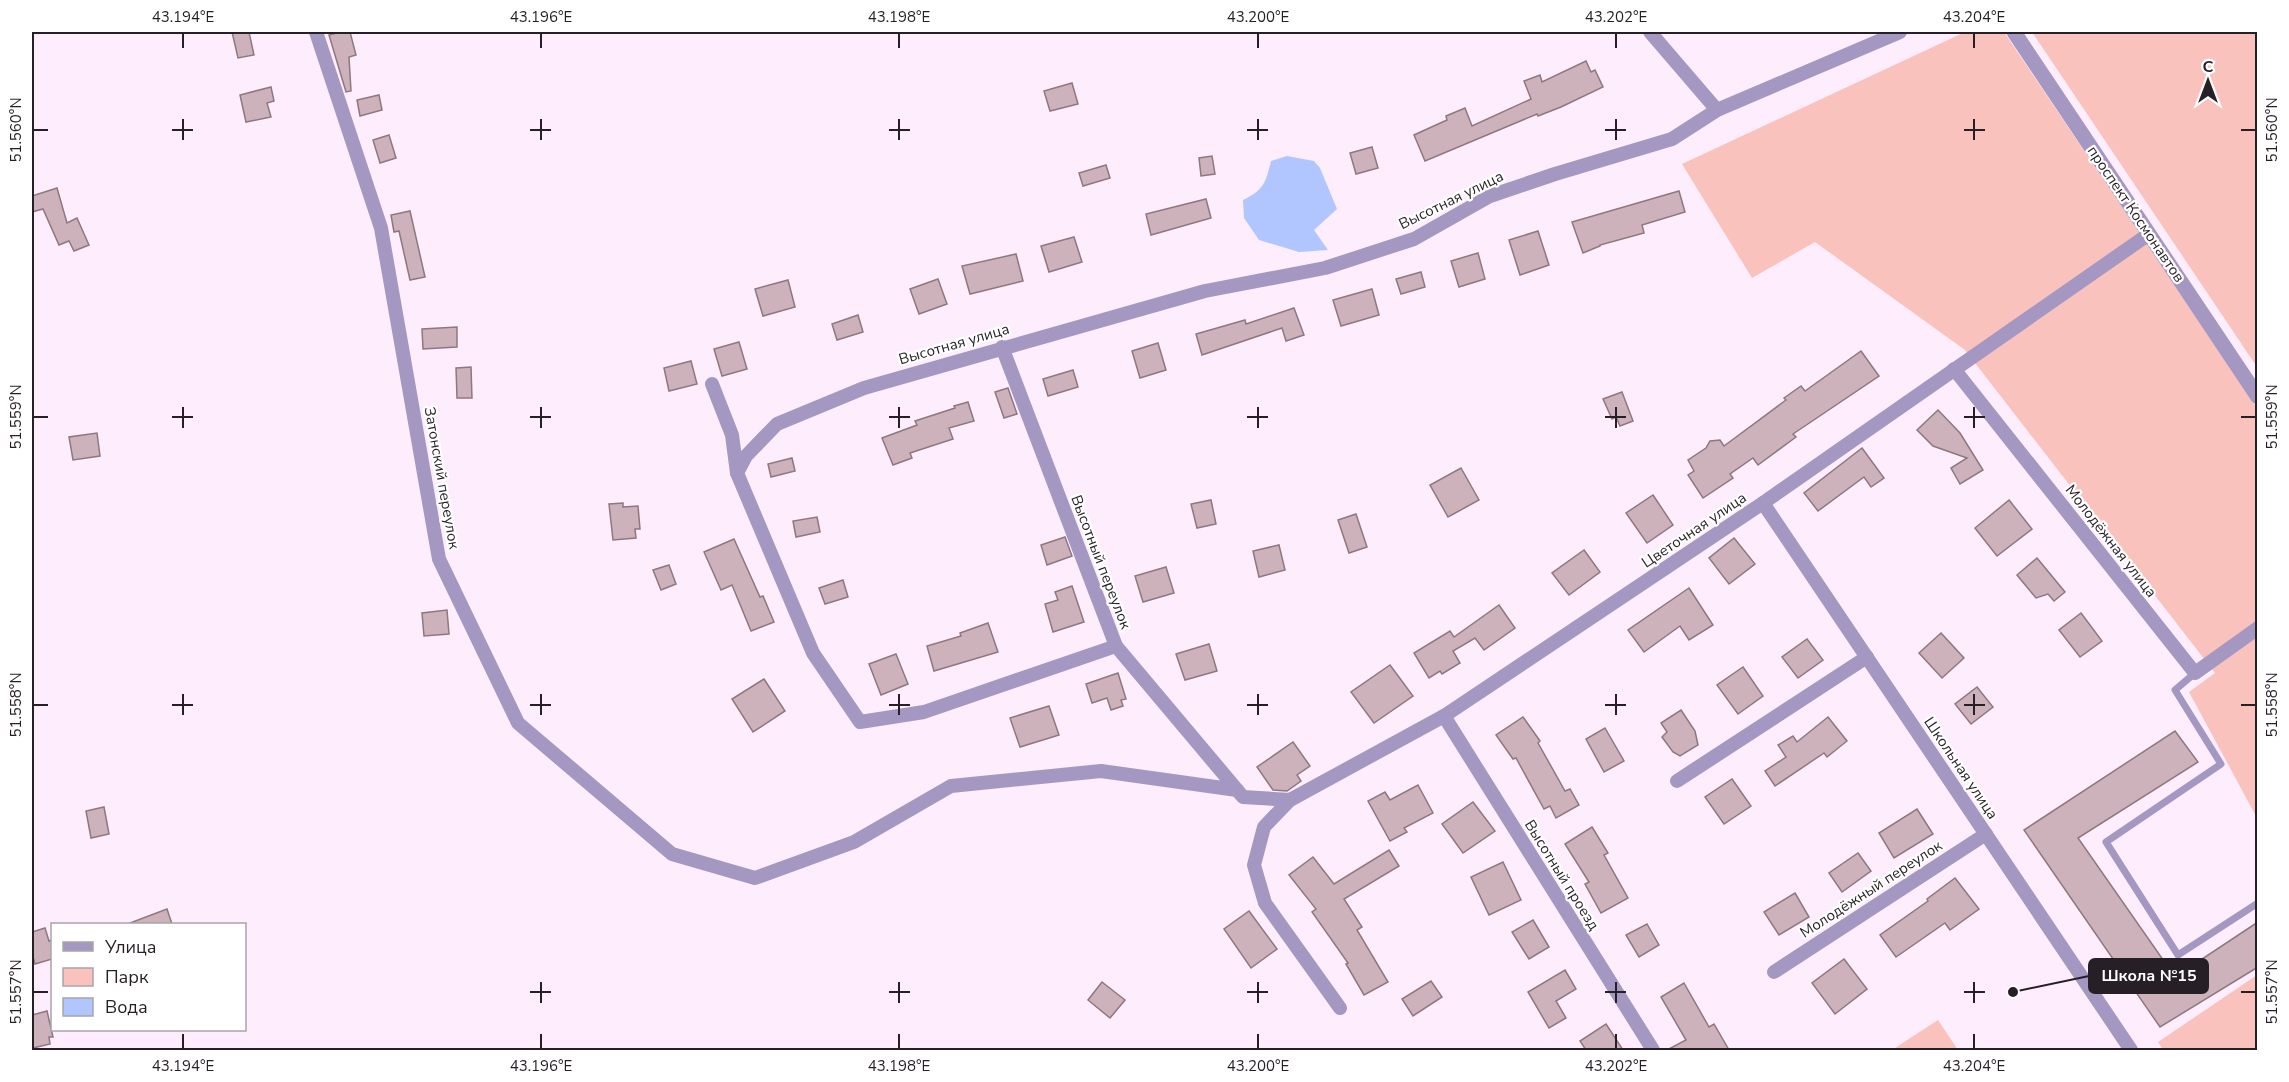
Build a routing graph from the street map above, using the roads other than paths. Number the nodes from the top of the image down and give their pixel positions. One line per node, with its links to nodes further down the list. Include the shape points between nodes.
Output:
1 (316, 32): 19 (street, Затонский переулок, via 381,228 439,559 518,723 672,854 754,878 854,842 951,786 1101,771)
2 (1650, 32): 5 (street)
3 (1900, 32): 5 (street, Высотная улица)
4 (2014, 32): 6 (street, проспект Космонавтов)
5 (1717, 110): 7 (street, Высотная улица, via 1672,139 1490,196 1414,239 1325,268 1205,291)
6 (2149, 234): 8 (street, Цветочная улица); 10 (street, проспект Космонавтов)
7 (1002, 347): 11 (street, Высотная улица, via 864,388 777,424 746,456); 14 (street, Высотный переулок)
8 (1954, 369): 12 (street, Цветочная улица); 16 (street, Молодёжная улица)
9 (712, 384): 11 (street, via 732,435)
10 (2258, 397)
11 (737, 473): 14 (street, via 813,653 860,722 924,712)
12 (1763, 503): 15 (street, Школьная улица); 17 (street, Цветочная улица)
13 (2258, 628): 16 (street)
14 (1116, 646): 19 (street, Высотный переулок)
15 (1867, 657): 18 (street); 21 (street, Школьная улица)
16 (2194, 674): 22 (lane, via 2175,690 2221,764 2106,842 2178,955)
17 (1444, 716): 20 (street, Цветочная улица); 25 (street, Высотный проезд)
18 (1677, 781)
19 (1237, 790): 20 (street, via 1243,797)
20 (1290, 800): 24 (street, via 1264,827 1254,865 1265,903)
21 (1986, 834): 23 (street, Молодёжный переулок); 26 (street, Школьная улица)
22 (2258, 903)
23 (1774, 972)
24 (1340, 1008)
25 (1653, 1050)
26 (2131, 1050)

